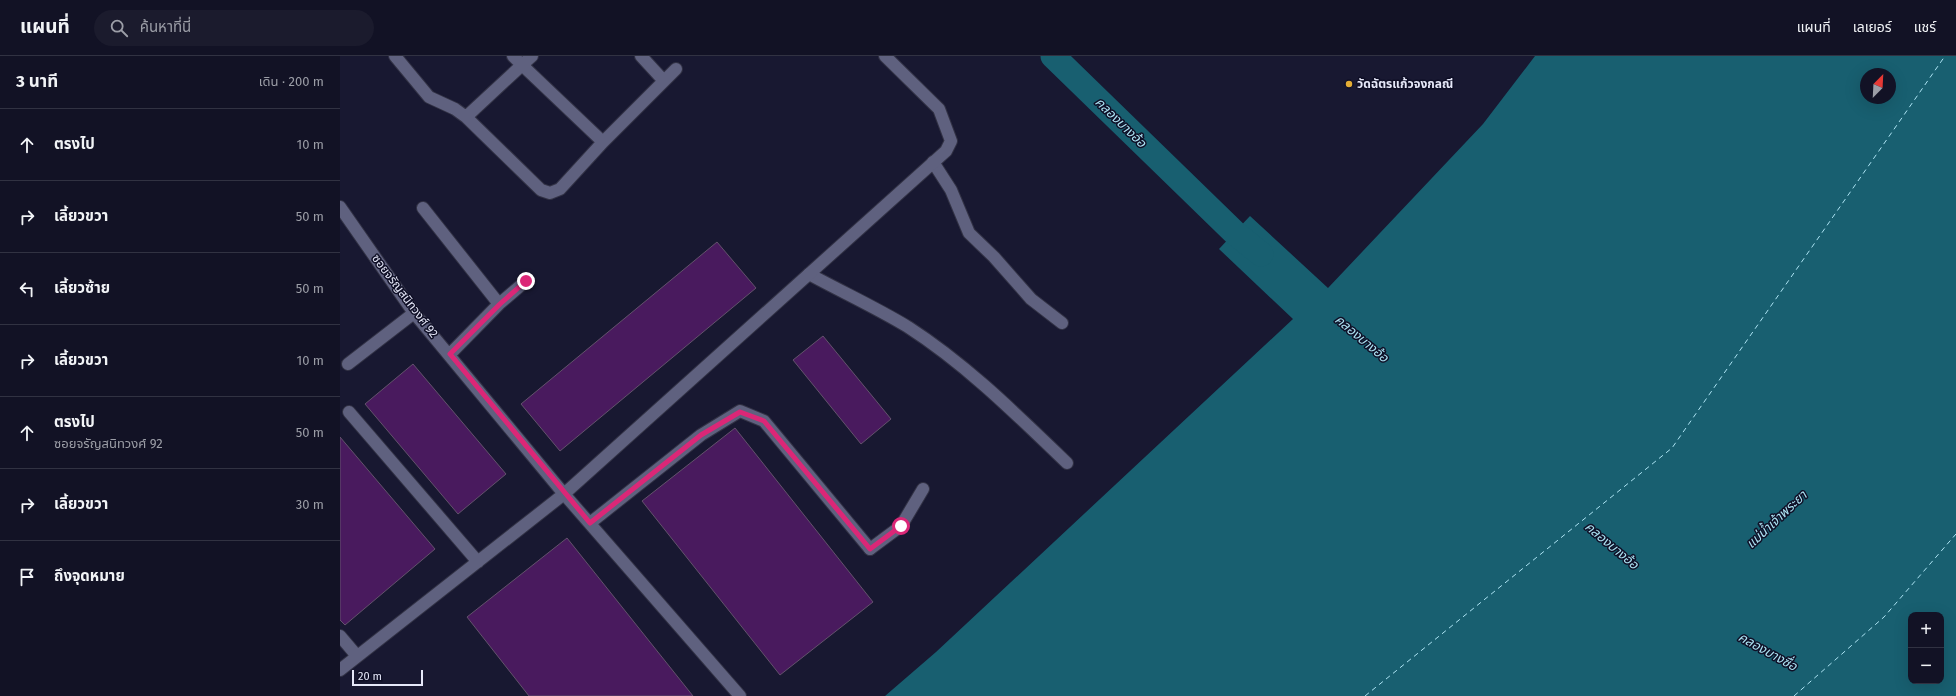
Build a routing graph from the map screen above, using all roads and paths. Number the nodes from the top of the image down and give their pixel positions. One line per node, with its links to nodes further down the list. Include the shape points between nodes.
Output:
1 (395, 56): 8 (street, via 429,97)
2 (532, 56): 5 (street)
3 (641, 56): 7 (street)
4 (885, 56): 10 (street, via 939,109 950,141 946,151)
5 (517, 60): 8 (street); 9 (street)
6 (676, 69): 7 (street)
7 (664, 81): 9 (street)
8 (466, 117): 9 (street, via 541,190 550,193 560,189)
9 (603, 142)
10 (933, 162): 13 (street); 17 (street, via 951,190 970,233 1031,299)
11 (423, 208): 15 (street)
12 (342, 212): 16 (street, ซอยจรัญสนิทวงศ์ 92)
13 (809, 274): 21 (street, via 908,327 968,371); 23 (street)
14 (526, 281): 15 (street)
15 (500, 304): 18 (street)
16 (414, 313): 18 (street, ซอยจรัญสนิทวงศ์ 92); 19 (street)
17 (1062, 323)
18 (450, 354): 23 (street, ซอยจรัญสนิทวงศ์ 92)
19 (348, 364)
20 (349, 412): 25 (street)
21 (1067, 463)
22 (923, 489): 24 (street, via 901,526 870,549 764,421 740,412 701,435)
23 (564, 494): 24 (street, ซอยจรัญสนิทวงศ์ 92); 25 (street)
24 (590, 523): 29 (street, ซอยจรัญสนิทวงศ์ 92)
25 (478, 562): 27 (street)
26 (340, 636): 27 (street)
27 (357, 656): 28 (street)
28 (340, 670)
29 (740, 696)

